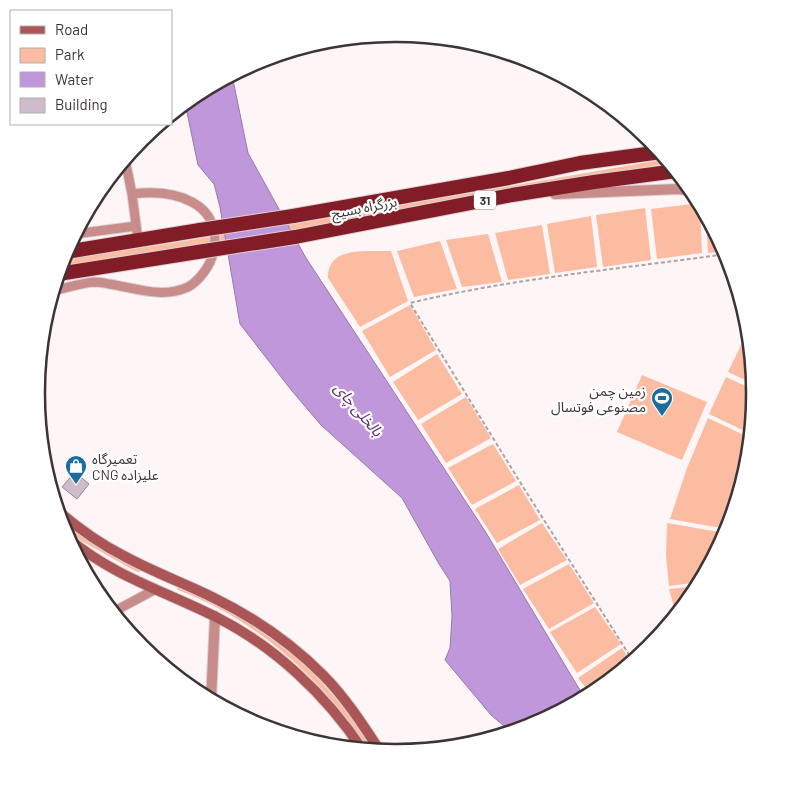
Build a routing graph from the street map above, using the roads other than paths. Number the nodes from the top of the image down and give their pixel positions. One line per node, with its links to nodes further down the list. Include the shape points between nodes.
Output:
1 (651, 153): 9 (highway, بزرگراه بسیج / 31, bridge)
2 (127, 168): 5 (street)
3 (667, 172): 6 (highway, بزرگراه بسیج / 31)
4 (681, 190): 6 (street)
5 (132, 194): 7 (street); 12 (street, via 152,191 172,194 187,199 202,210 212,222 215,235 211,261 202,274 190,286 175,292 160,293 95,282)
6 (512, 195): 11 (highway, بزرگراه بسیج / 31, bridge, via 296,237)
7 (136, 226): 8 (street); 9 (street)
8 (84, 233)
9 (138, 240): 10 (highway, بزرگراه بسیج / 31)
10 (76, 250)
11 (67, 273)
12 (61, 289)
13 (70, 521): 15 (main road, via 122,556)
14 (81, 547): 16 (main road)
15 (162, 574): 16 (main road); 21 (main road, via 215,598 288,646 323,675)
16 (154, 590): 17 (street); 18 (main road)
17 (119, 608)
18 (215, 616): 19 (street); 20 (main road, via 277,656 344,722)
19 (211, 691)
20 (357, 742)
21 (375, 743)

